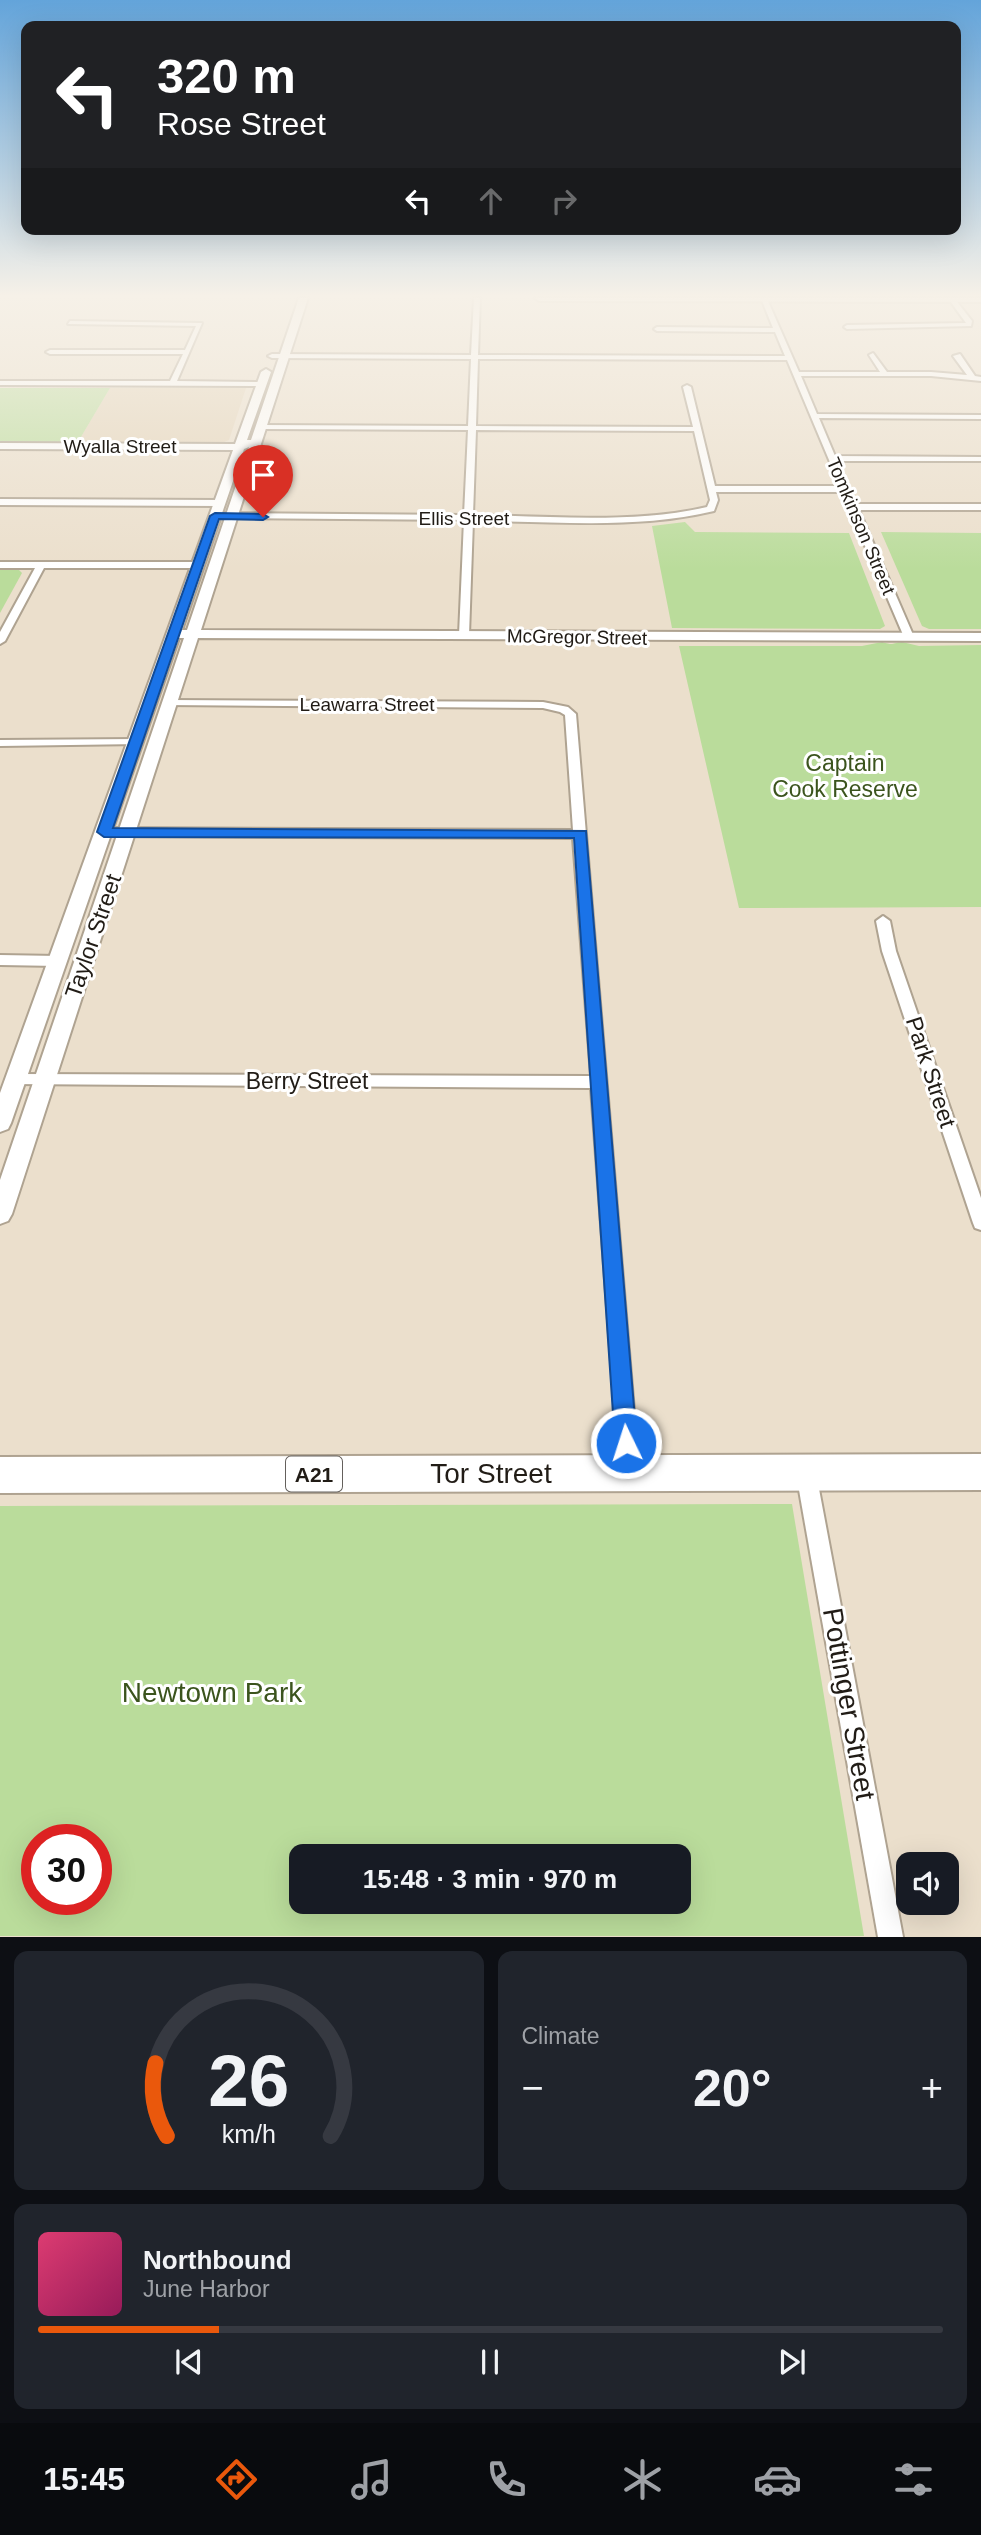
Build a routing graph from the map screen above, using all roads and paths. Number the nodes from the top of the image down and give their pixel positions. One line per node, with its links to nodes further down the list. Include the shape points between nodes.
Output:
1 (260, 388): 12 (main road, Taylor Street)
2 (271, 388): 8 (main road, Taylor Street)
3 (474, 388): 9 (street)
4 (687, 388): 10 (street)
5 (803, 388): 6 (street, Tomkinson Street)
6 (815, 416): 7 (street); 13 (street, Tomkinson Street)
7 (981, 416)
8 (262, 427): 9 (street); 12 (main road, via 250,444); 20 (main road, Taylor Street)
9 (472, 428): 10 (street); 21 (street)
10 (697, 429): 15 (street)
11 (0, 446): 12 (main road, Wyalla Street)
12 (240, 447): 20 (main road, Taylor Street)
13 (832, 458): 14 (street); 16 (street, Tomkinson Street)
14 (981, 459)
15 (711, 489): 16 (street); 21 (street, Ellis Street, via 711,509 658,519)
16 (845, 489): 18 (street, Tomkinson Street)
17 (0, 502): 20 (street, Ellis Street)
18 (853, 507): 19 (street); 28 (street, Tomkinson Street)
19 (981, 507)
20 (222, 512): 21 (street, Ellis Street); 24 (main road, Taylor Street); 26 (main road, Taylor Street)
21 (468, 518): 27 (street)
22 (0, 565): 23 (street)
23 (41, 565): 24 (street); 30 (street)
24 (198, 565): 25 (main road, Taylor Street)
25 (174, 634): 26 (main road, McGregor Street); 33 (main road, Taylor Street)
26 (193, 634): 27 (main road, McGregor Street); 31 (main road, Taylor Street)
27 (464, 635): 28 (main road, McGregor Street)
28 (909, 637): 29 (main road, McGregor Street)
29 (981, 637)
30 (0, 641)
31 (170, 703): 36 (main road, Taylor Street); 37 (street, Leawarra Street, via 543,705 564,709 571,720)
32 (0, 743): 33 (street)
33 (135, 747): 34 (street); 35 (main road, Taylor Street)
34 (0, 751)
35 (104, 832): 36 (street); 40 (main road, Taylor Street)
36 (128, 832): 37 (street); 42 (main road, Taylor Street)
37 (581, 834): 43 (street)
38 (883, 921): 46 (street, Park Street, via 889,951)
39 (0, 960): 40 (street)
40 (58, 961): 41 (main road, Taylor Street)
41 (15, 1080): 42 (street, Berry Street); 44 (main road, Taylor Street)
42 (44, 1080): 43 (street, Berry Street); 45 (main road, Taylor Street)
43 (599, 1082): 49 (street)
44 (0, 1123)
45 (0, 1214)
46 (981, 1223)
47 (806, 1472): 48 (highway, Tor Street / A21); 49 (highway, Tor Street / A21); 51 (street, Pottinger Street)
48 (981, 1472)
49 (629, 1473): 50 (highway, Tor Street / A21)
50 (0, 1475)
51 (891, 1937)

